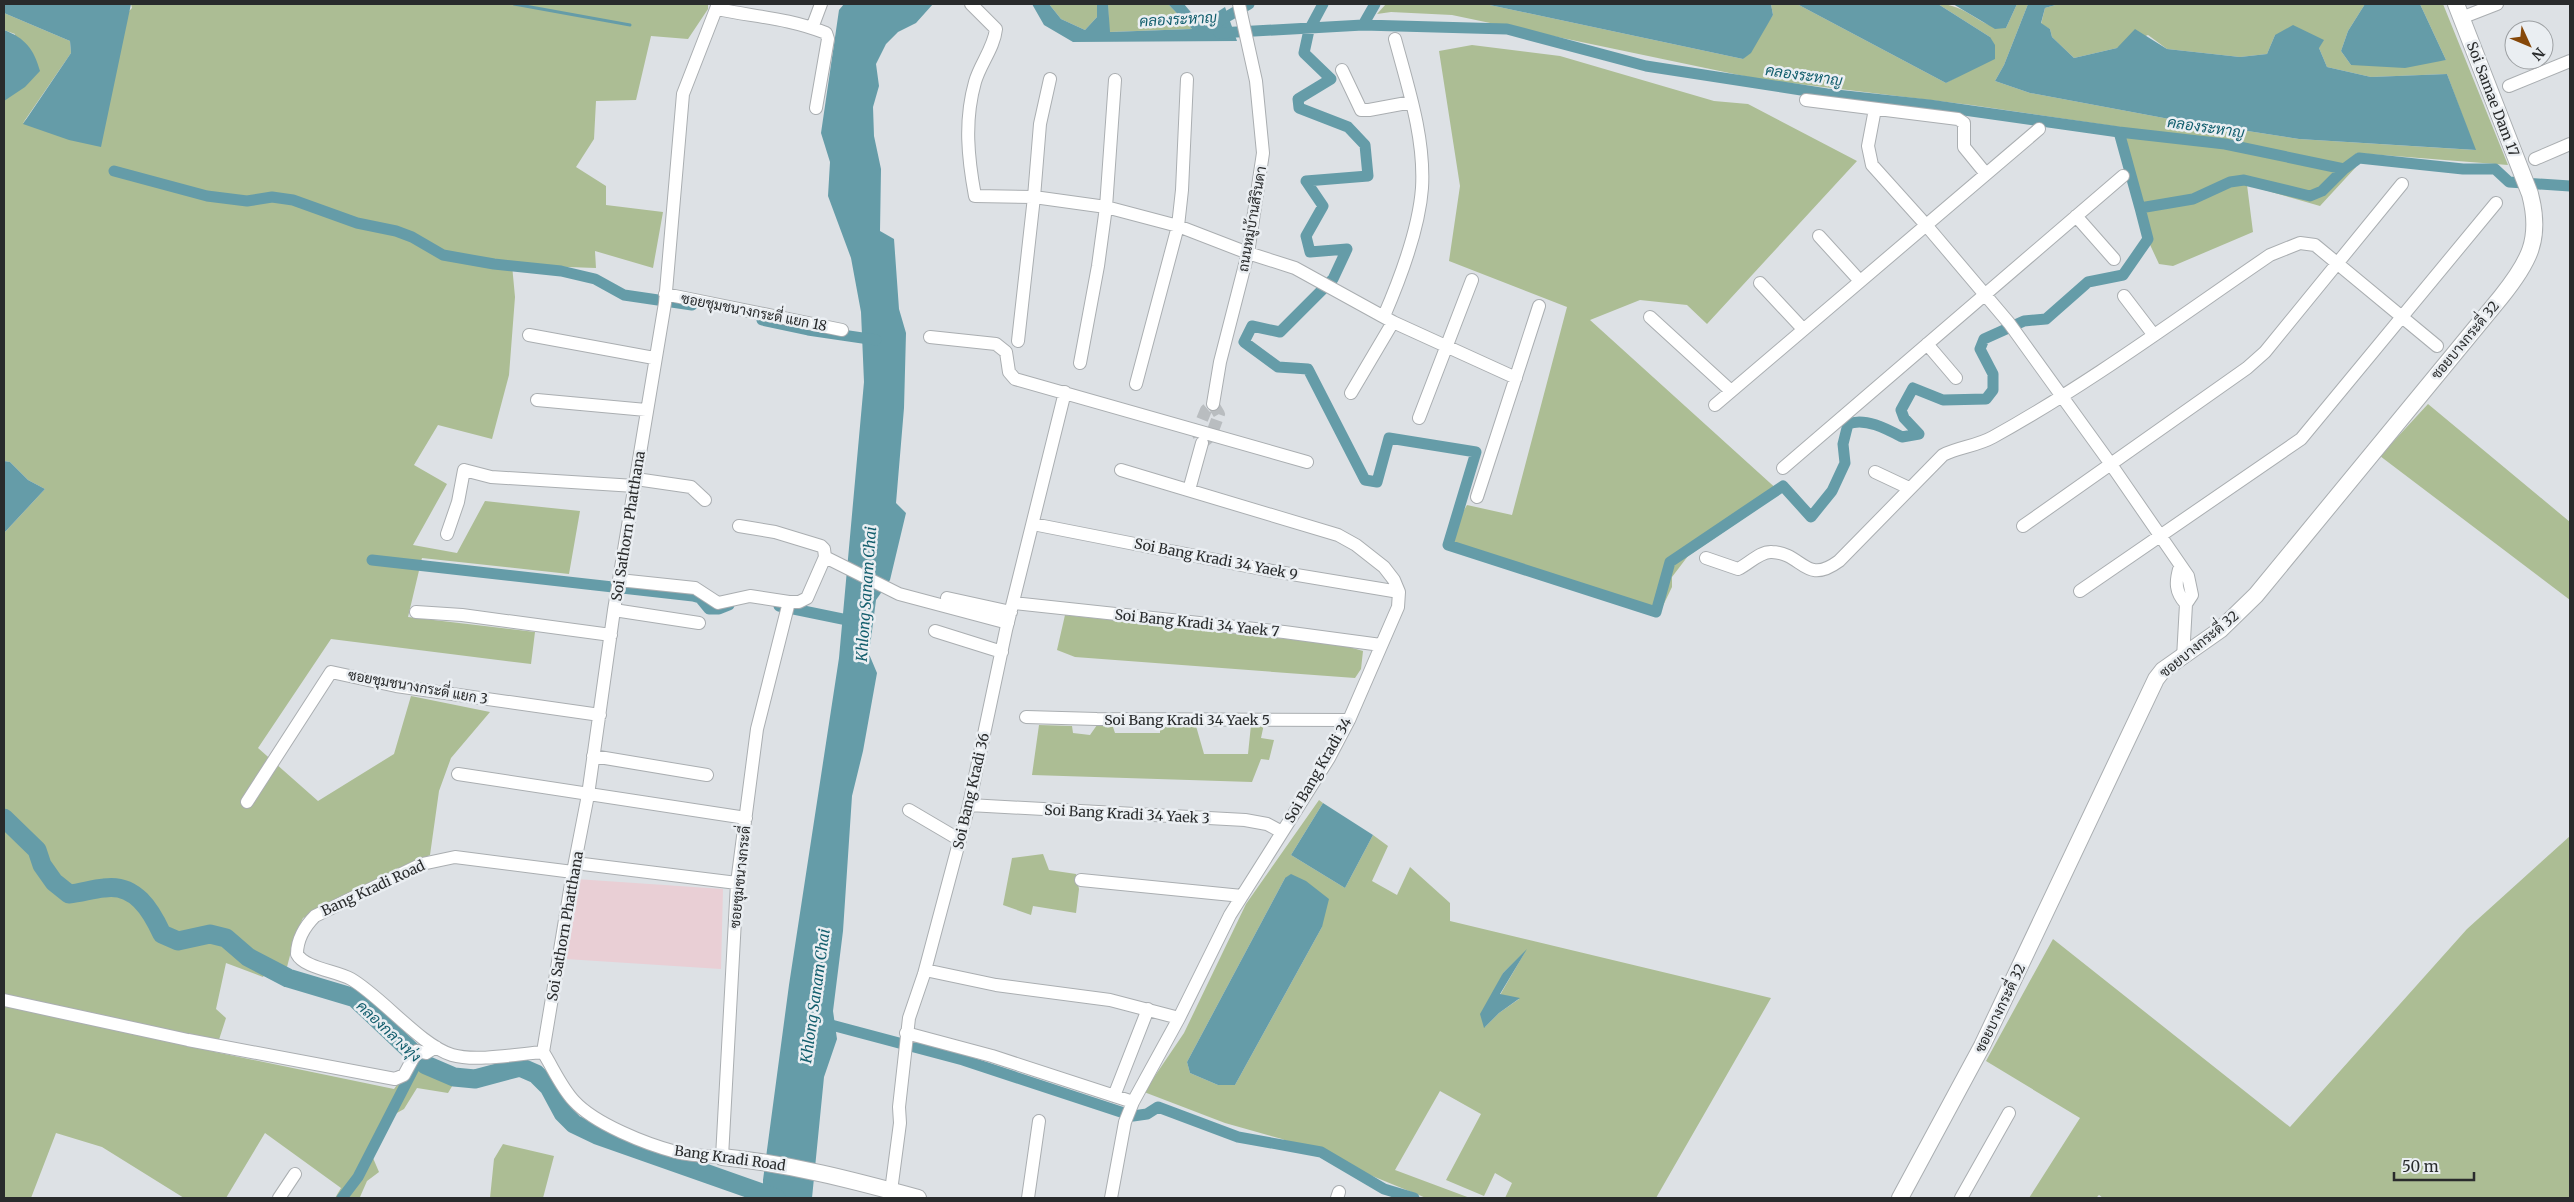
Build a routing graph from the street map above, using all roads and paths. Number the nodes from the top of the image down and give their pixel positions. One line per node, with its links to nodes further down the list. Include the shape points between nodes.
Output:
1 (821, 4): 7 (street)
2 (971, 4): 26 (street, via 996,29 975,82 969,112 967,156 975,196)
3 (1239, 4): 33 (street, ถนนหมู่บ้านสิรินดา, via 1256,81 1262,153)
4 (2498, 4): 6 (street)
5 (718, 6): 7 (street); 41 (street, Soi Sathorn Phatthana, via 683,94)
6 (2457, 7): 25 (street, Soi Samae Dam 17)
7 (812, 28): 17 (street, via 829,36)
8 (1395, 39): 16 (street)
9 (2570, 60): 14 (street)
10 (1342, 70): 16 (street, via 1361,110)
11 (1050, 79): 26 (street, via 1040,124)
12 (1186, 79): 31 (street)
13 (1115, 80): 28 (street)
14 (2509, 86)
15 (1806, 100): 18 (street)
16 (1412, 102): 45 (street, via 1422,163 1422,190)
17 (816, 108)
18 (1876, 109): 22 (street, via 1958,119 1964,123 1964,147); 30 (street, via 1868,146 1872,165)
19 (2038, 128): 22 (street)
20 (2570, 144): 21 (street)
21 (2535, 159)
22 (1986, 174): 30 (street)
23 (2123, 176): 29 (street)
24 (2402, 184): 35 (street)
25 (2530, 194): 100 (street, ซอยบางกระดี่ 32, via 2535,232 2531,251 2519,275 2256,595 2220,630)
26 (1034, 197): 28 (street); 51 (street)
27 (2496, 203): 43 (street)
28 (1106, 207): 31 (street); 56 (street)
29 (2076, 216): 34 (street); 39 (street)
30 (1926, 225): 37 (street); 39 (street)
31 (1178, 226): 33 (street); 59 (street)
32 (1819, 236): 37 (street)
33 (1248, 253): 45 (street, via 1281,262 1320,280); 65 (street, ถนนหมู่บ้านสิรินดา, via 1220,362)
34 (2114, 259)
35 (2336, 263): 43 (street); 48 (street, via 2309,243 2286,247); 71 (street, via 2265,352 2248,368)
36 (1472, 280): 54 (street)
37 (1860, 281): 46 (street)
38 (1760, 283): 46 (street)
39 (1985, 293): 52 (street); 63 (street)
40 (2124, 296): 48 (street)
41 (665, 298): 47 (street, ซอยชุมชนางกระดี่ แยก 18); 55 (street, Soi Sathorn Phatthana)
42 (1539, 306): 57 (street)
43 (2402, 316): 53 (street); 84 (street, via 2301,439)
44 (1650, 317): 60 (street)
45 (1389, 319): 54 (street); 62 (street)
46 (1803, 329): 60 (street)
47 (842, 330)
48 (2153, 334): 63 (street)
49 (529, 335): 55 (street)
50 (930, 337): 61 (street, via 996,344 1006,352 1011,377)
51 (1018, 341)
52 (1926, 344): 58 (street); 72 (street)
53 (2438, 346)
54 (1448, 348): 57 (street); 68 (street)
55 (654, 358): 67 (street, Soi Sathorn Phatthana)
56 (1080, 363)
57 (1516, 378): 78 (street)
58 (1956, 378)
59 (1136, 384)
60 (1731, 391): 66 (street)
61 (1065, 392): 70 (street); 80 (street, Soi Bang Kradi 36)
62 (1351, 394)
63 (2062, 396): 71 (street); 76 (street, via 1991,438 1955,448 1943,455)
64 (537, 400): 67 (street)
65 (1213, 404)
66 (1715, 405)
67 (646, 410): 75 (street, Soi Sathorn Phatthana)
68 (1419, 418)
69 (1202, 443): 77 (street)
70 (1306, 462)
71 (2110, 463): 82 (street); 84 (street)
72 (1783, 468)
73 (1121, 470): 77 (street)
74 (1875, 472): 76 (street)
75 (636, 483): 79 (street, via 691,488); 83 (street, via 491,477 464,470); 87 (street, Soi Sathorn Phatthana)
76 (1909, 488): 86 (street, via 1826,571 1815,571 1772,552 1762,554 1738,569)
77 (1189, 490): 89 (street, via 1338,535 1374,557 1394,580)
78 (1477, 497)
79 (705, 500)
80 (1033, 524): 89 (street, Soi Bang Kradi 34 Yaek 9); 94 (street, Soi Bang Kradi 36)
81 (739, 526): 85 (street, via 775,532 821,546 826,552)
82 (2023, 526)
83 (448, 534)
84 (2161, 537): 88 (street); 100 (street, via 2188,576 2192,595 2186,604)
85 (825, 557): 91 (street, via 808,598); 94 (street, via 890,590)
86 (1706, 558)
87 (619, 584): 91 (street, via 695,588 718,603 750,596); 92 (street, Soi Sathorn Phatthana)
88 (2080, 591)
89 (1399, 592): 98 (street, Soi Bang Kradi 34, via 1398,607)
90 (935, 595): 94 (street)
91 (788, 605): 111 (street, ซอยชุมชนางกระดี่, via 756,730)
92 (614, 610): 95 (street); 97 (street, Soi Sathorn Phatthana)
93 (416, 612): 97 (street)
94 (1011, 613): 98 (street, Soi Bang Kradi 34 Yaek 7, via 1284,632); 99 (street, Soi Bang Kradi 36)
95 (699, 623)
96 (935, 631): 99 (street)
97 (611, 635): 101 (street, Soi Sathorn Phatthana)
98 (1381, 645): 103 (street, Soi Bang Kradi 34)
99 (1002, 652): 109 (street, Soi Bang Kradi 36)
100 (2182, 658): 136 (street, ซอยบางกระดี่ 32, via 2163,670 2147,695 1982,1046)
101 (600, 715): 104 (street, Soi Sathorn Phatthana); 108 (street, ซอยชุมชนางกระดี่ แยก 3, via 396,686 331,672)
102 (1026, 717): 103 (street, Soi Bang Kradi 34 Yaek 5)
103 (1349, 720): 112 (street, Soi Bang Kradi 34)
104 (593, 756): 106 (street); 107 (street, Soi Sathorn Phatthana)
105 (458, 774): 107 (street)
106 (707, 775)
107 (588, 795): 111 (street); 114 (street, Soi Sathorn Phatthana)
108 (247, 802)
109 (969, 805): 112 (street, Soi Bang Kradi 34 Yaek 3, via 1245,820 1267,824); 113 (street, Soi Bang Kradi 36)
110 (909, 810): 113 (street)
111 (746, 818): 116 (street, ซอยชุมชนางกระดี่)
112 (1282, 832): 117 (street, Soi Bang Kradi 34)
113 (960, 840): 118 (street, Soi Bang Kradi 36)
114 (574, 867): 116 (street); 123 (street, Bang Kradi Road, via 455,856 438,858 315,916 308,924 297,947 300,959 349,978); 124 (street, Soi Sathorn Phatthana)
115 (1081, 880): 117 (street)
116 (737, 883): 129 (street, ซอยชุมชนางกระดี่)
117 (1242, 896): 121 (street, Soi Bang Kradi 34)
118 (925, 970): 120 (street, via 996,985 1110,1000); 122 (street, Soi Bang Kradi 36)
119 (4, 1000): 123 (street, via 188,1040 396,1079 404,1075 414,1055)
120 (1148, 1009): 121 (street); 125 (street)
121 (1179, 1018): 126 (street, Soi Bang Kradi 34)
122 (905, 1040): 125 (street, via 992,1056); 131 (street, Soi Bang Kradi 36, via 900,1123)
123 (436, 1047): 124 (street, Bang Kradi Road, via 452,1055 469,1057)
124 (543, 1052): 129 (street, Bang Kradi Road, via 576,1103 605,1123 677,1152)
125 (1114, 1096): 126 (street)
126 (1129, 1112): 135 (street, Soi Bang Kradi 34)
127 (2009, 1113): 137 (street)
128 (1039, 1122): 134 (street)
129 (722, 1157): 131 (street, Bang Kradi Road, via 829,1173)
130 (295, 1174): 132 (street)
131 (891, 1191): 133 (street, Bang Kradi Road)
132 (279, 1198)
133 (918, 1198)
134 (1028, 1198)
135 (1111, 1198)
136 (1900, 1198)
137 (1961, 1198)

